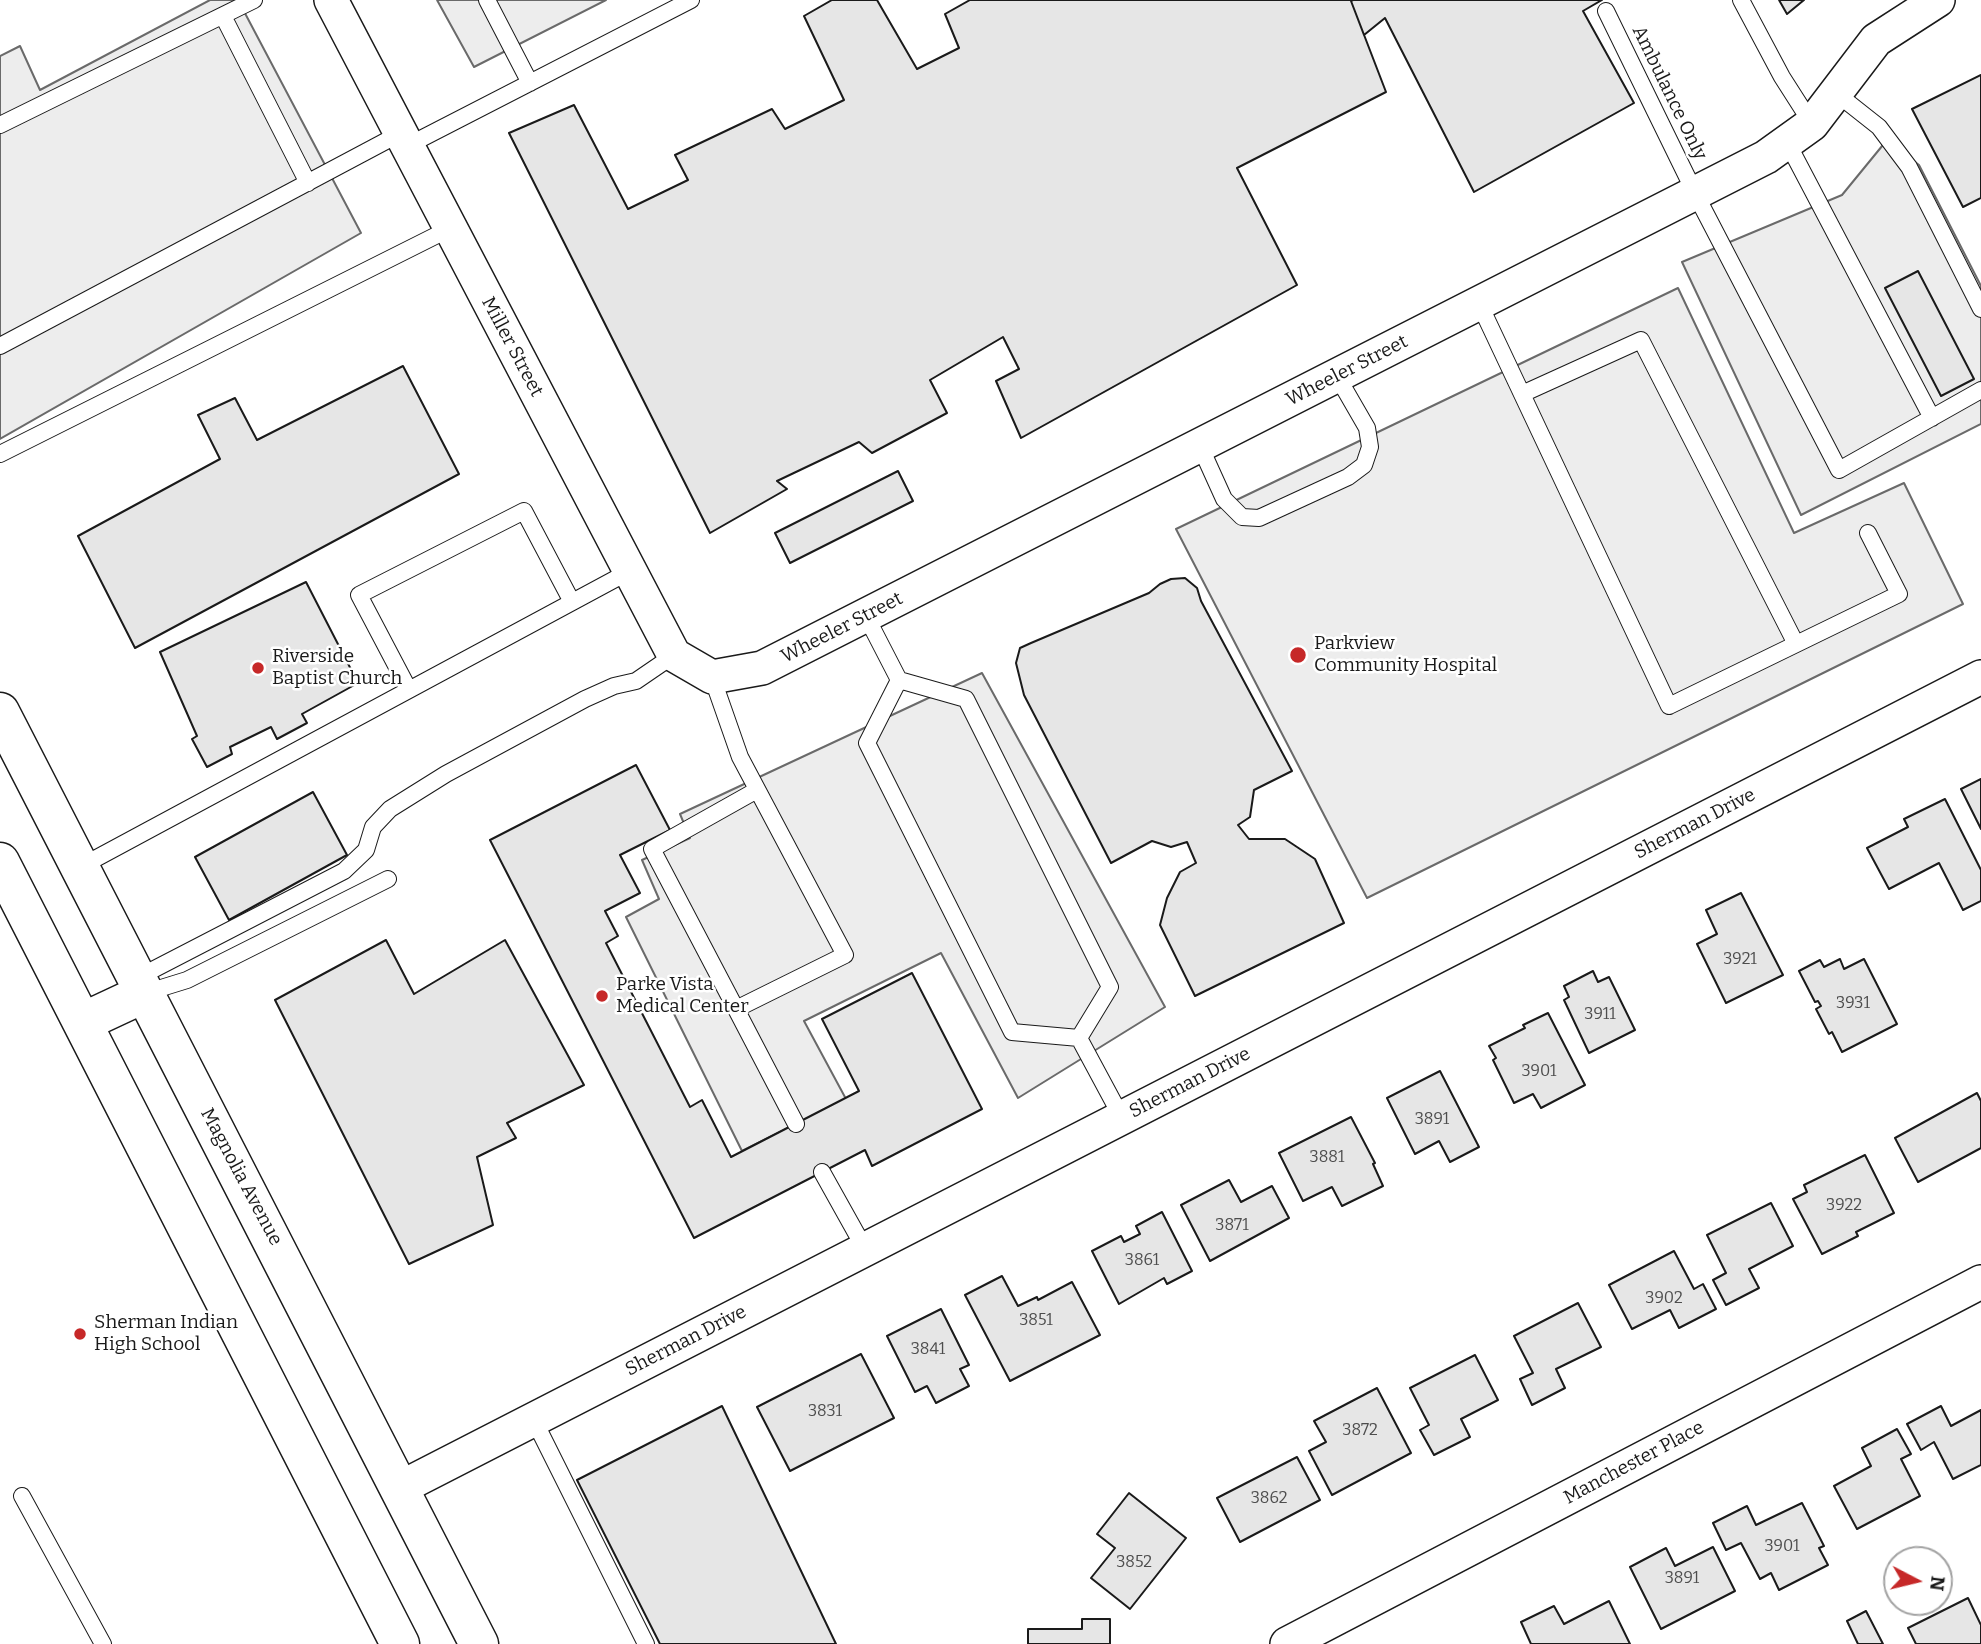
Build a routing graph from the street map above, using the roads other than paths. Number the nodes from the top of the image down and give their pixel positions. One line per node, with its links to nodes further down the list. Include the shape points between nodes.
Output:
1 (254, 0): 8 (lane)
2 (331, 0): 13 (street, Miller Street)
3 (488, 0): 9 (lane)
4 (691, 0): 9 (lane)
5 (1741, 0): 12 (lane, via 1782,77)
6 (1938, 0): 10 (street, Wheeler Street, via 1876,40)
7 (1606, 11): 15 (lane, Ambulance Only)
8 (223, 16): 11 (lane); 14 (lane)
9 (530, 83): 13 (lane)
10 (1836, 93): 12 (street, Wheeler Street); 18 (lane, via 1879,127 1909,167)
11 (0, 125)
12 (1799, 133): 15 (street, Wheeler Street, via 1766,157); 23 (lane)
13 (404, 140): 14 (lane); 16 (street, Miller Street)
14 (308, 183): 19 (lane)
15 (1695, 193): 17 (street, Wheeler Street); 23 (lane, Ambulance Only, via 1839,470)
16 (449, 229): 25 (lane); 27 (street, Miller Street)
17 (1479, 303): 20 (street, Wheeler Street); 22 (lane)
18 (1981, 309)
19 (0, 346)
20 (1337, 376): 24 (street, Wheeler Street); 24 (lane, via 1367,428 1370,447 1364,466 1348,477 1259,518 1242,517 1224,499)
21 (1981, 390): 23 (lane)
22 (1522, 394): 30 (lane, via 1641,340); 30 (lane, via 1669,706)
23 (1932, 418)
24 (1200, 446): 29 (street, Wheeler Street)
25 (0, 454)
26 (1868, 533): 30 (lane, via 1899,594)
27 (630, 571): 28 (lane); 31 (street, Miller Street)
28 (572, 602): 35 (lane); 35 (lane, via 524,510 359,595)
29 (866, 616): 32 (street, Wheeler Street, via 762,668); 34 (lane)
30 (1796, 644)
31 (674, 655): 32 (street); 41 (lane, via 636,681 585,699 446,774 390,809 373,827 366,850 344,871)
32 (712, 677): 37 (lane, via 740,758)
33 (1981, 677): 45 (street, Sherman Drive)
34 (899, 680): 44 (lane, via 966,699 1110,988); 44 (lane, via 867,743 1012,1032)
35 (409, 690): 39 (lane)
36 (0, 712): 39 (main road, Magnolia Avenue)
37 (757, 790): 42 (lane, via 652,849); 42 (lane, via 845,956)
38 (0, 862): 43 (main road)
39 (80, 867): 41 (main road, Magnolia Avenue)
40 (388, 879): 41 (lane, via 187,980)
41 (141, 985): 43 (main road); 51 (main road, Magnolia Avenue)
42 (736, 1009): 46 (lane)
43 (83, 1022): 54 (main road)
44 (1079, 1038): 45 (lane)
45 (1122, 1118): 48 (street, Sherman Drive)
46 (796, 1124)
47 (822, 1172): 48 (lane)
48 (865, 1249): 50 (street, Sherman Drive)
49 (1981, 1282): 57 (street, Manchester Place)
50 (534, 1420): 51 (street, Sherman Drive); 56 (lane)
51 (400, 1488): 55 (main road, Magnolia Avenue)
52 (22, 1496): 53 (lane)
53 (103, 1644)
54 (400, 1644)
55 (479, 1644)
56 (646, 1644)
57 (1287, 1644)

